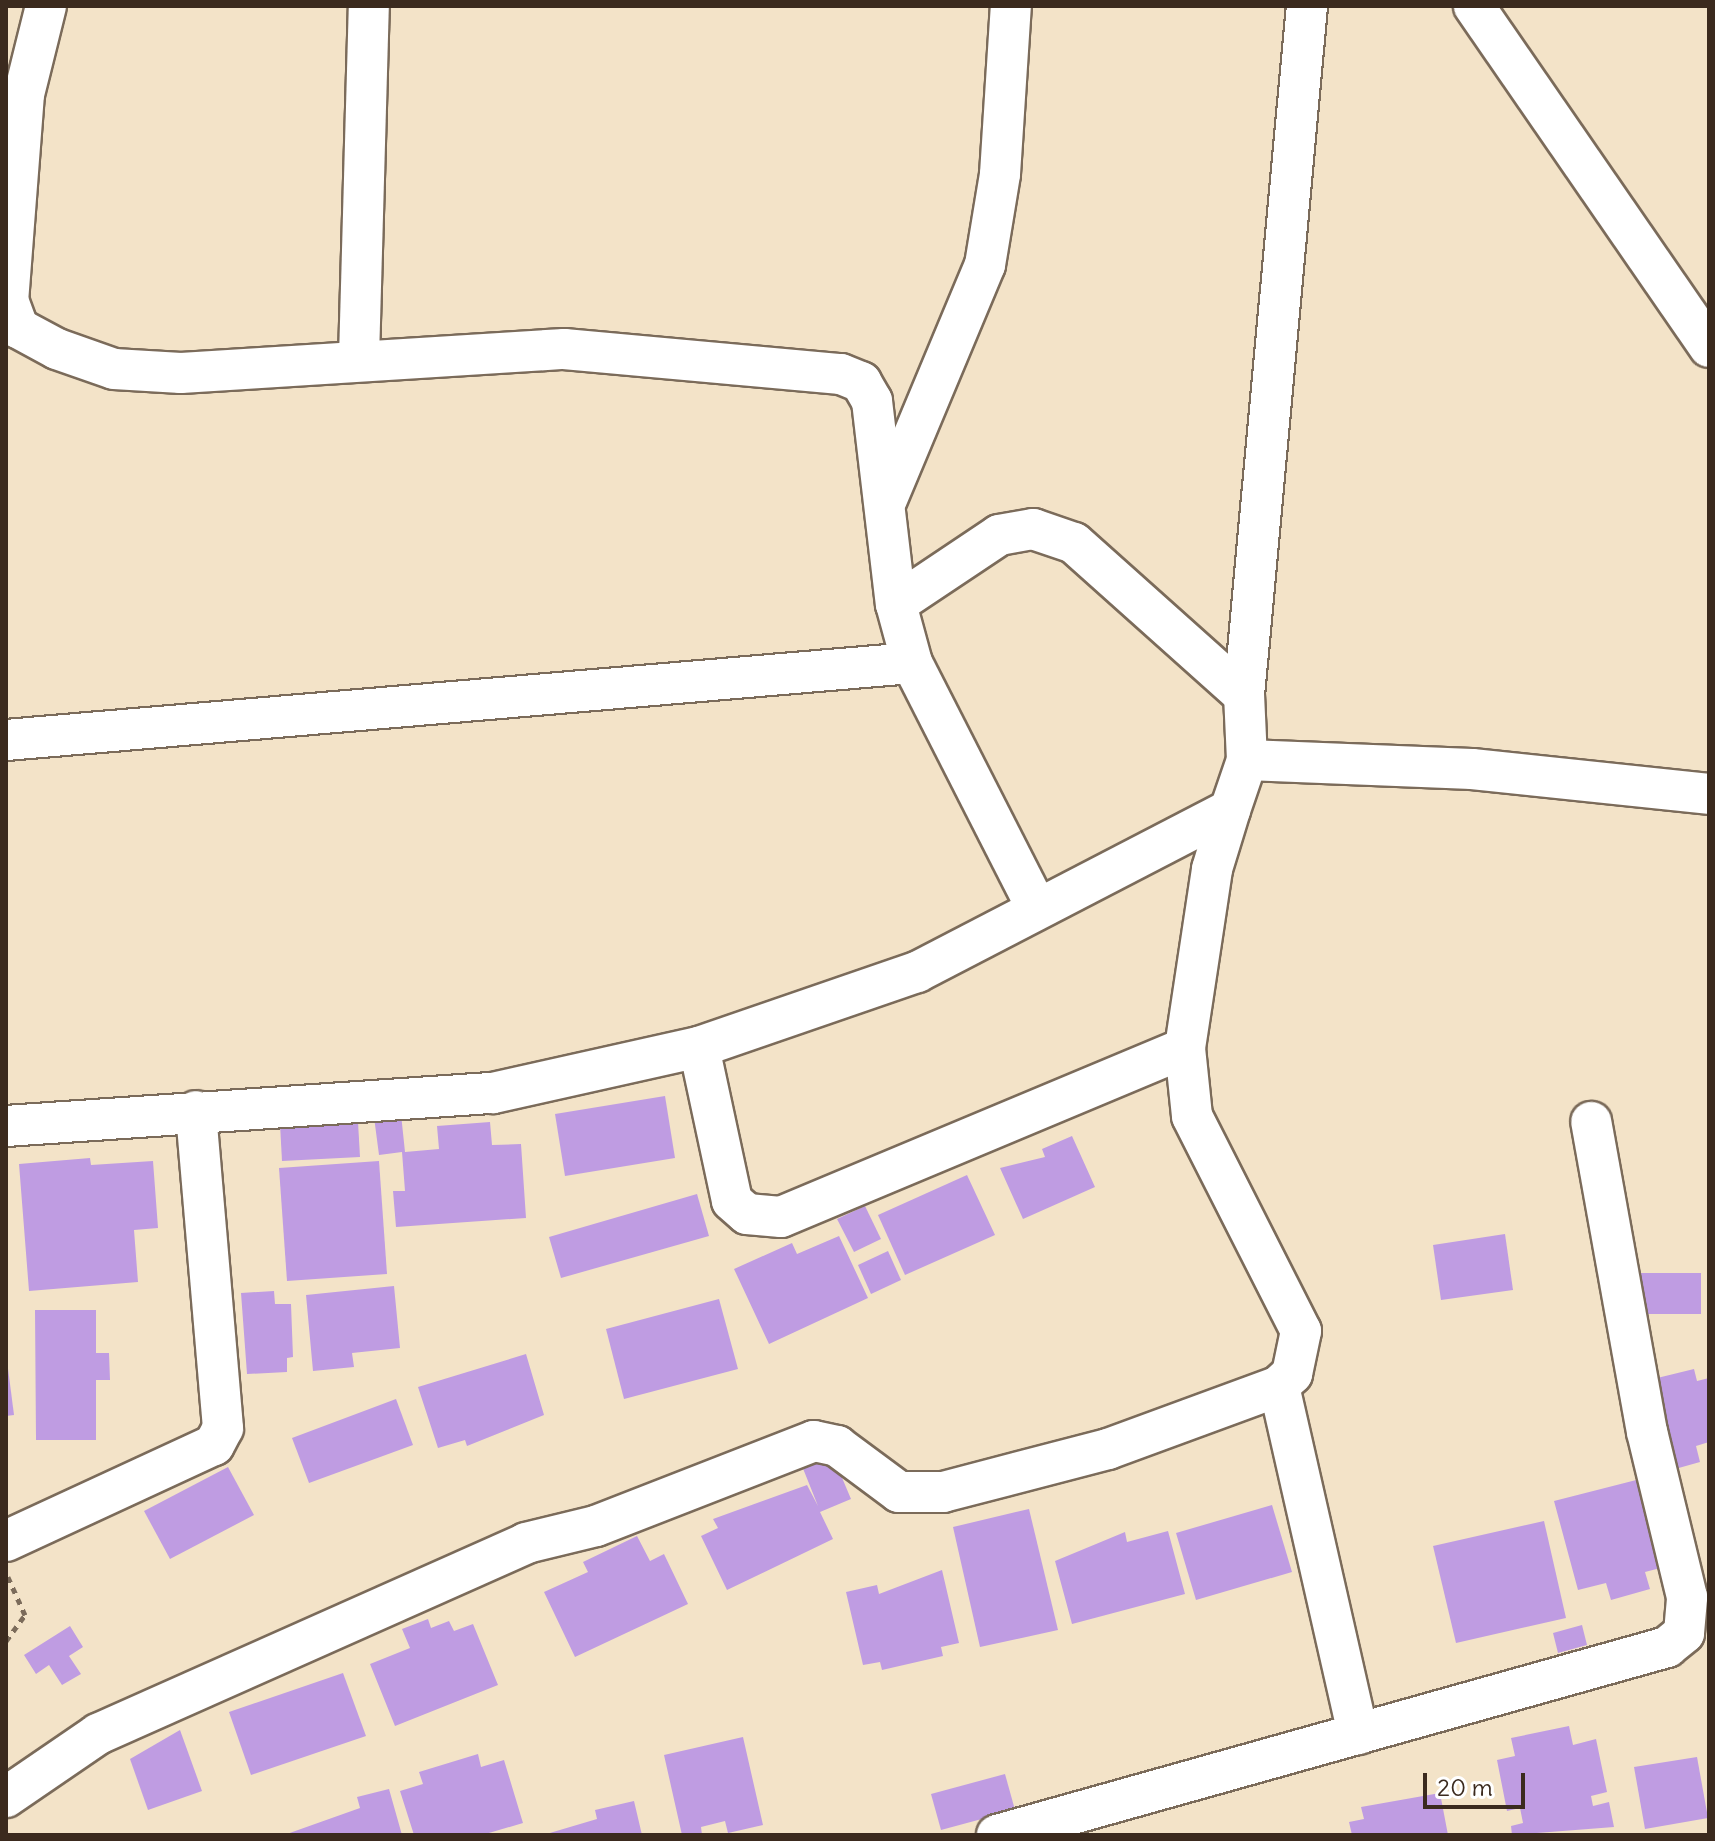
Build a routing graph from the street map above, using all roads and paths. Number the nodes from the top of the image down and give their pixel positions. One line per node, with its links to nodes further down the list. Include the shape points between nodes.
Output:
1 (46, 6): 6 (street)
2 (369, 6): 8 (street)
3 (1011, 6): 9 (street, via 1000,174 985,265)
4 (1307, 6): 12 (street)
5 (1474, 6): 7 (street)
6 (15, 94): 8 (street, via 8,300 18,328 114,369 181,373)
7 (1709, 347)
8 (359, 358): 9 (street, via 564,349 841,374 861,382 872,401)
9 (887, 499): 10 (street)
10 (896, 604): 11 (street); 12 (street, via 999,535 1033,529 1074,543)
11 (912, 663): 13 (street); 17 (street)
12 (1244, 695): 14 (street)
13 (6, 740)
14 (1247, 760): 15 (street, via 1472,769); 16 (street)
15 (1709, 794)
16 (1230, 810): 17 (street); 19 (street, via 1212,869)
17 (1037, 908): 18 (street, via 917,972)
18 (699, 1047): 19 (street, via 732,1201 747,1214 781,1217); 20 (street, via 493,1093)
19 (1185, 1048): 23 (street, via 1202,1140 1301,1331 1292,1374)
20 (196, 1111): 22 (street); 24 (street, via 223,1428 214,1445)
21 (1591, 1122): 27 (street, via 1647,1432 1687,1597 1684,1633 1667,1647)
22 (6, 1126)
23 (1279, 1386): 27 (street); 28 (street, via 1108,1449 943,1492 899,1492 837,1446 814,1441 596,1526 526,1543 98,1734)
24 (6, 1541)
25 (6, 1573): 26 (path, via 25,1615)
26 (6, 1641)
27 (1358, 1734): 29 (street)
28 (6, 1797)
29 (997, 1835)

